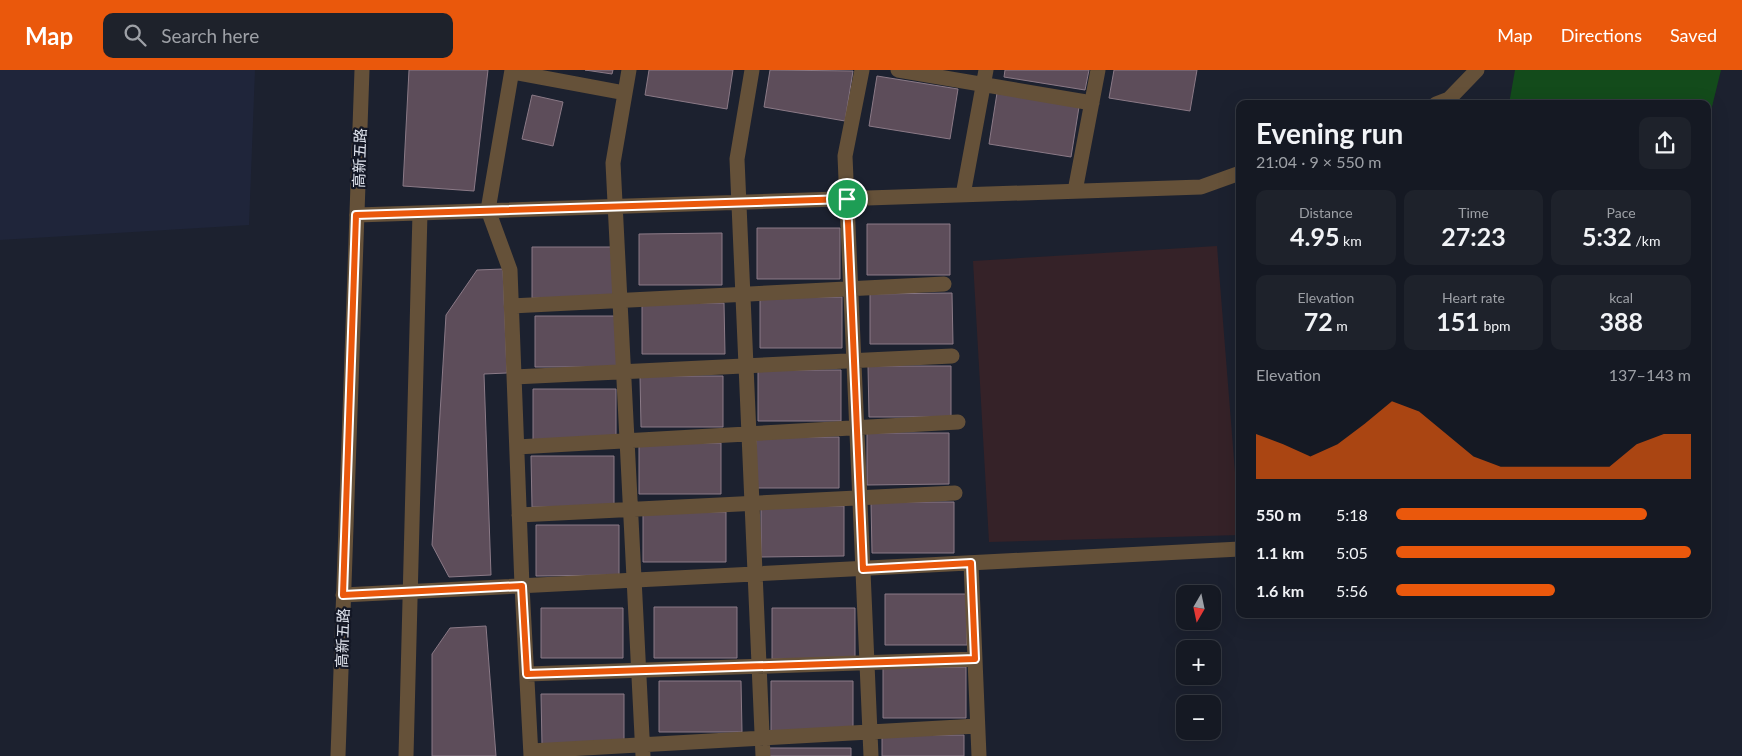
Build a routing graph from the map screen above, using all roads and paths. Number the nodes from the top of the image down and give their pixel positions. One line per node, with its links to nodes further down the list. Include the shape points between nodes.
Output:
1 (362, 70): 21 (street, 高新五路)
2 (629, 70): 10 (street)
3 (752, 70): 17 (street, via 737,159)
4 (862, 70): 16 (street, via 845,156)
5 (898, 70): 9 (street)
6 (1098, 70): 12 (street)
7 (1477, 70): 11 (street)
8 (512, 71): 10 (street); 19 (street)
9 (984, 77): 12 (street); 15 (street)
10 (625, 93): 18 (street, via 612,163)
11 (1446, 100)
12 (1092, 103): 14 (street)
13 (1236, 174): 14 (street, via 1202,187)
14 (1075, 191): 15 (street)
15 (963, 195): 16 (street)
16 (847, 199): 17 (street); 23 (street)
17 (739, 202): 18 (street); 24 (street)
18 (615, 206): 19 (street); 25 (street)
19 (488, 210): 20 (street); 26 (street, via 510,270)
20 (420, 213): 21 (street); 48 (street)
21 (356, 215): 49 (street, 高新五路)
22 (944, 284): 23 (street)
23 (851, 289): 24 (street); 28 (street)
24 (743, 294): 25 (street); 29 (street)
25 (620, 301): 26 (street); 30 (street)
26 (511, 306): 31 (street)
27 (952, 356): 28 (street)
28 (854, 361): 29 (street); 33 (street)
29 (746, 366): 30 (street); 34 (street)
30 (623, 372): 31 (street); 35 (street)
31 (514, 378): 36 (street)
32 (958, 422): 33 (street)
33 (857, 427): 34 (street); 38 (street)
34 (749, 434): 35 (street); 39 (street)
35 (626, 440): 36 (street); 40 (street)
36 (517, 446): 41 (street)
37 (955, 493): 38 (street)
38 (860, 498): 39 (street); 44 (street)
39 (752, 504): 40 (street); 45 (street)
40 (630, 510): 41 (street); 46 (street)
41 (519, 515): 47 (street)
42 (1236, 549): 43 (street)
43 (971, 563): 44 (street); 50 (street)
44 (863, 569): 45 (street); 51 (street)
45 (756, 574): 46 (street); 52 (street)
46 (634, 580): 47 (street); 53 (street)
47 (522, 586): 48 (street); 54 (street)
48 (410, 592): 49 (street); 61 (street)
49 (343, 595): 60 (street, 高新五路)
50 (975, 659): 51 (street); 55 (street)
51 (866, 662): 52 (street); 56 (street)
52 (760, 666): 53 (street); 57 (street)
53 (638, 670): 54 (street); 58 (street)
54 (527, 674): 59 (street)
55 (977, 726): 56 (street); 64 (street)
56 (870, 732): 57 (street); 63 (street)
57 (763, 738): 58 (street); 62 (street)
58 (642, 750): 59 (street)
59 (531, 753)
60 (338, 756)
61 (406, 756)
62 (764, 756)
63 (871, 756)
64 (979, 756)

